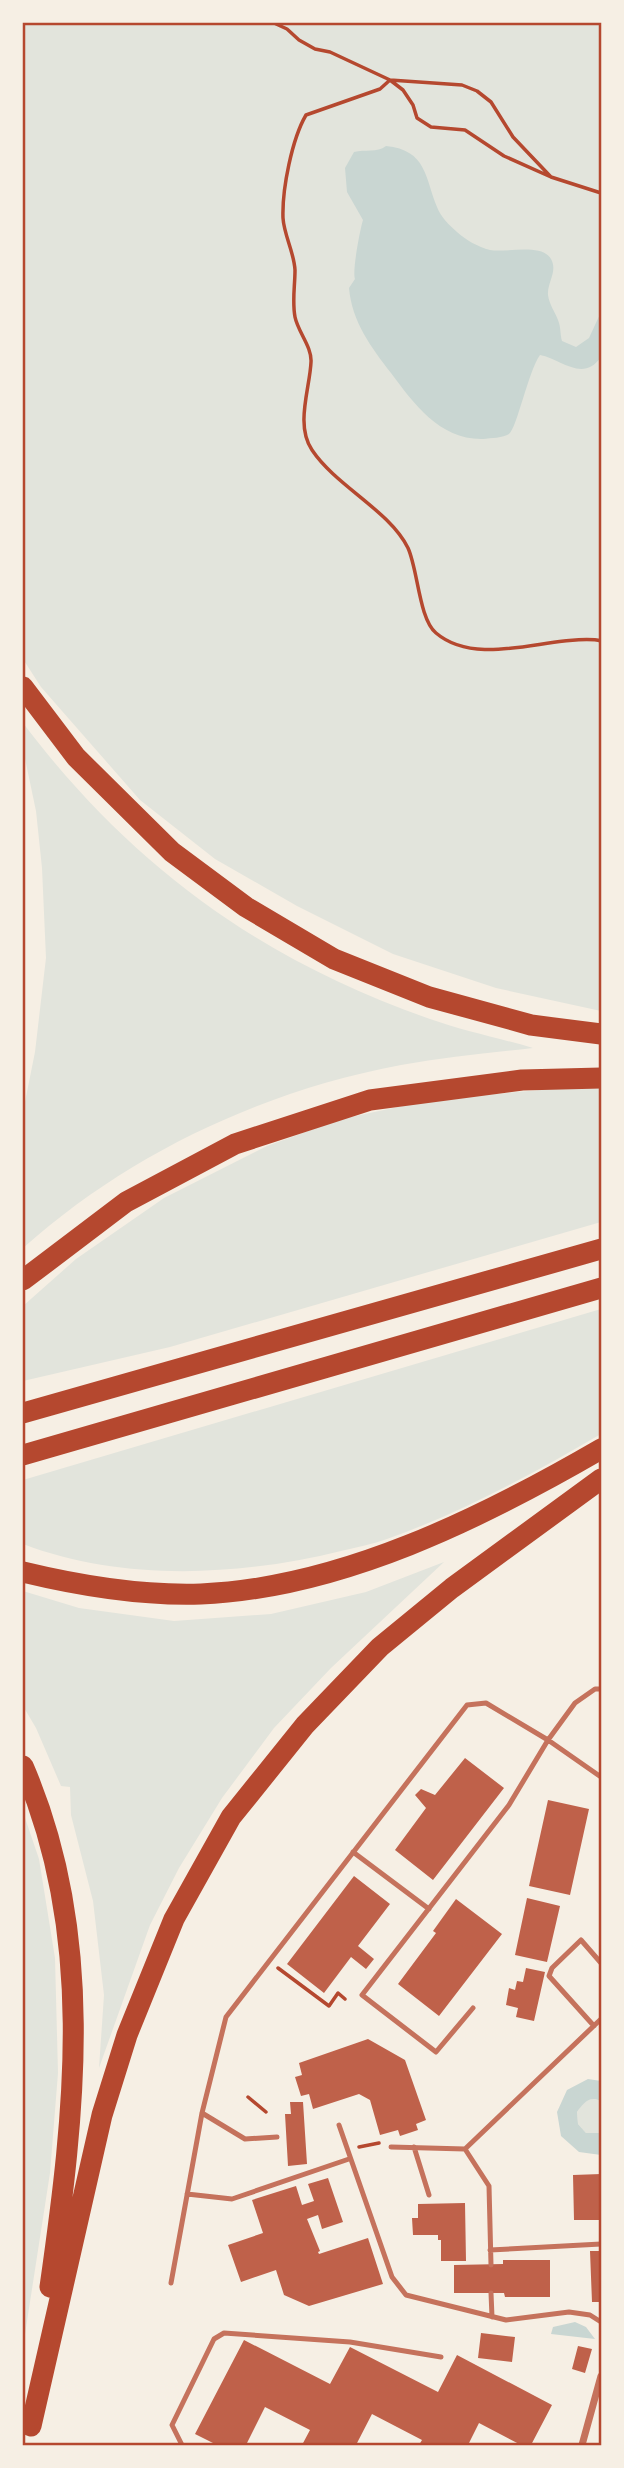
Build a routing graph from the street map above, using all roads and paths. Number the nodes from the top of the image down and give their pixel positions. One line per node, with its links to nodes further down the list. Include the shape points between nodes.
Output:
1 (274, 23): 2 (path, via 315,50 330,52)
2 (390, 80): 3 (path, via 403,90 417,118 431,127 465,130 503,156); 3 (path, via 462,85 477,91); 5 (path, via 380,89 306,115 292,150 283,217 295,268 296,319 312,359 304,418 310,448 407,547 425,615 435,633 463,647 491,650)
3 (551, 177): 4 (path)
4 (601, 193)
5 (601, 641)
6 (23, 687): 7 (highway, via 76,757 172,852 246,907 334,959 429,997 531,1025)
7 (601, 1034)
8 (601, 1078): 10 (highway, via 522,1080 370,1100 235,1144 126,1202)
9 (601, 1249): 12 (highway)
10 (23, 1280)
11 (601, 1288): 14 (highway)
12 (23, 1413)
13 (601, 1449): 16 (highway, via 470,1520 373,1559 276,1585 202,1594 131,1592)
14 (23, 1455)
15 (601, 1479): 50 (highway, via 380,1647 305,1725 231,1816 174,1919 127,2035 102,2115)
16 (23, 1572)
17 (601, 1689): 18 (lane, via 575,1703)
18 (548, 1740): 20 (lane); 21 (lane, via 486,1703 467,1705); 22 (lane, via 509,1805)
19 (23, 1766): 50 (highway, via 56,1863 71,1956 74,2016 62,2202)
20 (601, 1777)
21 (353, 1852): 22 (lane); 23 (lane)
22 (429, 1909): 26 (lane, via 362,1995 436,2052)
23 (269, 1961): 25 (path, via 329,2006 338,1993); 31 (lane, via 226,2017)
24 (601, 1963): 28 (lane, via 580,1940 549,1976)
25 (345, 1999)
26 (473, 2008)
27 (601, 2019): 28 (lane)
28 (594, 2026): 36 (lane)
29 (248, 2097): 30 (path)
30 (266, 2112)
31 (202, 2113): 33 (lane, via 245,2139); 39 (lane)
32 (339, 2125): 37 (lane)
33 (276, 2137)
34 (391, 2147): 35 (lane); 37 (path, via 390,2141)
35 (414, 2147): 36 (lane); 40 (lane)
36 (465, 2149): 42 (lane, via 489,2186)
37 (346, 2150): 38 (lane)
38 (349, 2159): 39 (lane, via 232,2199); 46 (lane, via 397,2287 406,2295)
39 (187, 2193): 44 (lane)
40 (429, 2195)
41 (601, 2244): 42 (lane)
42 (490, 2250): 43 (lane)
43 (491, 2264)
44 (171, 2283)
45 (491, 2292): 46 (lane)
46 (492, 2317): 47 (lane, via 569,2312)
47 (601, 2322)
48 (441, 2357): 51 (lane, via 350,2342 224,2333 214,2339 172,2425)
49 (601, 2376): 52 (street)
50 (29, 2435)
51 (182, 2445)
52 (582, 2445)

